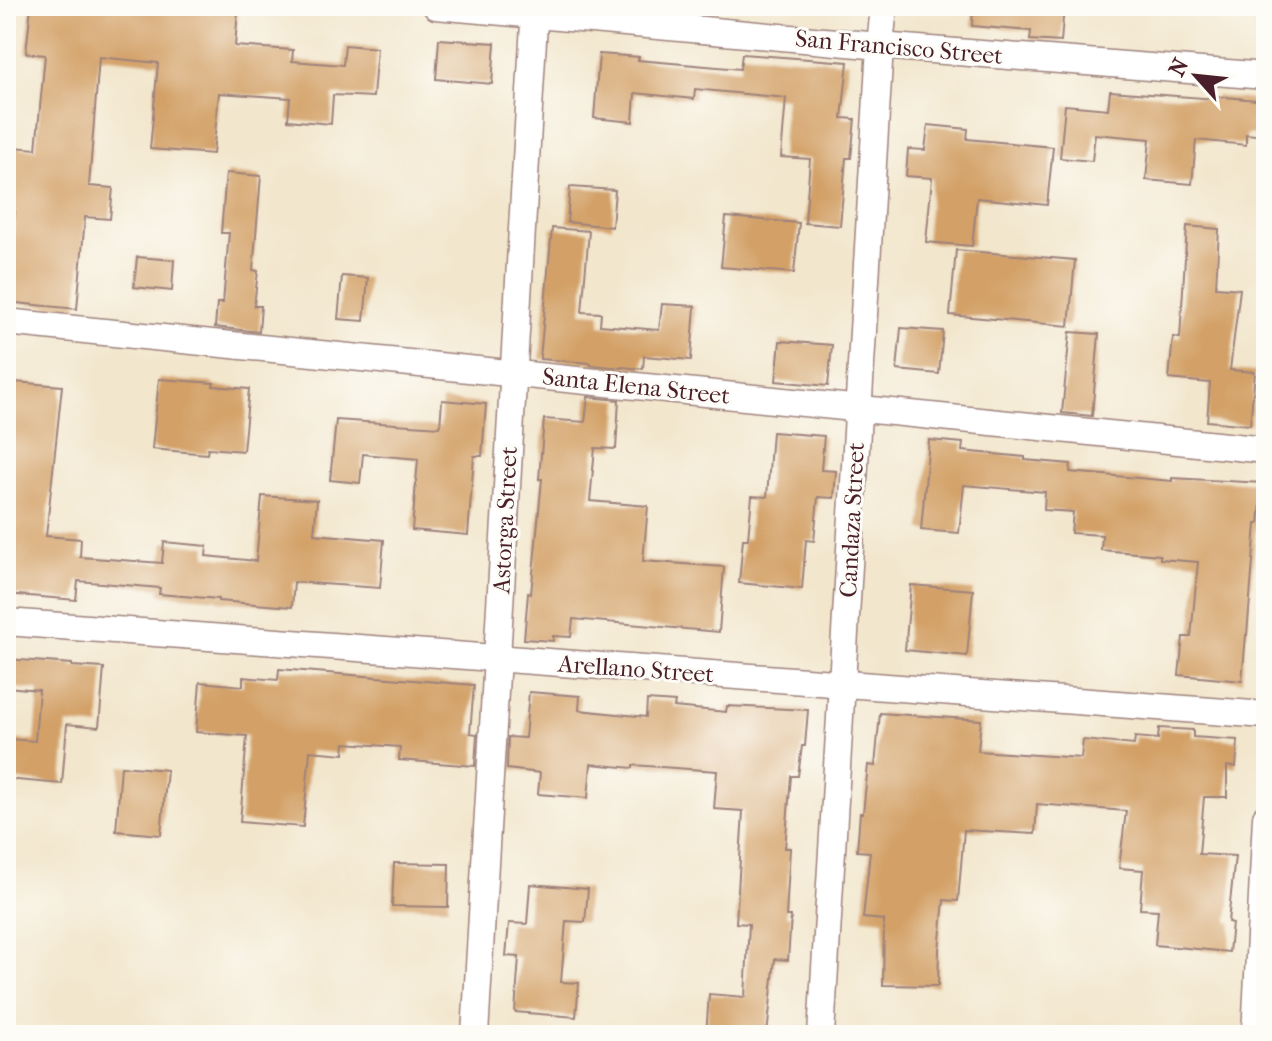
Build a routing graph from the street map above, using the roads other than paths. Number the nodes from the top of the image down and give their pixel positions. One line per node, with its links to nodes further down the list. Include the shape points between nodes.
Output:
1 (436, 6): 3 (street, San Francisco Street)
2 (884, 6): 4 (street, Candaza Street)
3 (535, 10): 4 (street, San Francisco Street); 7 (street, Astorga Street)
4 (880, 46): 5 (street, San Francisco Street); 8 (street, Candaza Street)
5 (1266, 76)
6 (6, 322): 7 (street, Santa Elena Street)
7 (514, 373): 8 (street, Santa Elena Street); 11 (street, Astorga Street)
8 (859, 408): 9 (street, Santa Elena Street); 12 (street, Candaza Street)
9 (1266, 450)
10 (6, 622): 11 (street, Arellano Street)
11 (497, 658): 12 (street, Arellano Street); 15 (street, Astorga Street)
12 (842, 684): 13 (street, Arellano Street); 16 (street, Candaza Street)
13 (1266, 715)
14 (1266, 817): 17 (street)
15 (475, 1035)
16 (821, 1035)
17 (1255, 1035)

